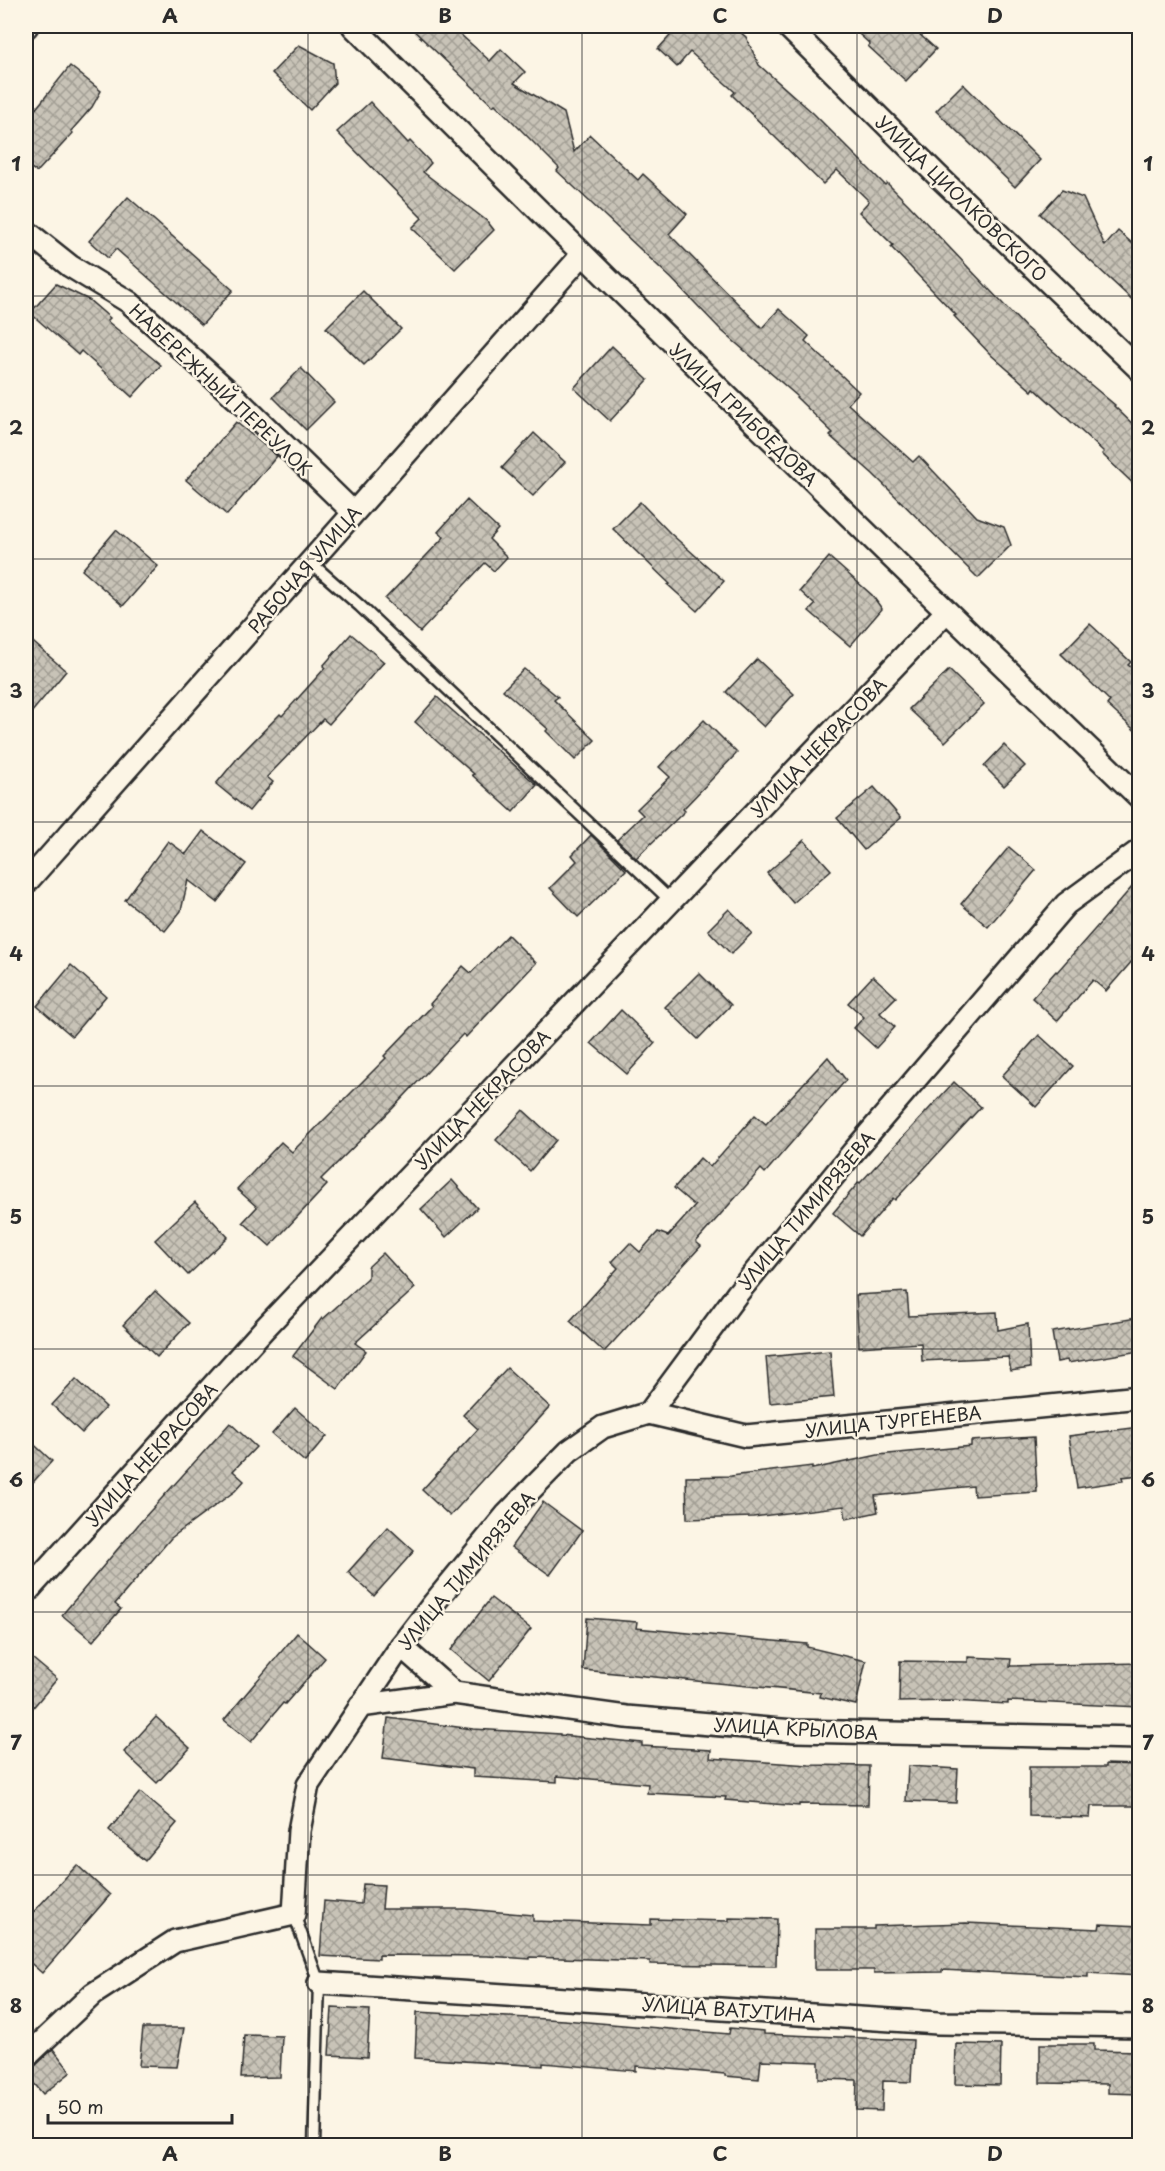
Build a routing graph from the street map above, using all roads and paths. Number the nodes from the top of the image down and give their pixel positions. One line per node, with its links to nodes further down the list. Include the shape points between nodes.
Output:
1 (353, 26): 4 (street, УЛИЦА ГРИБОЕДОВА)
2 (787, 26): 5 (street, УЛИЦА ЦИОЛКОВСКОГО)
3 (26, 231): 6 (street, НАБЕРЕЖНЫЙ ПЕРЕУЛОК, via 70,266 129,302 237,399)
4 (582, 255): 6 (street, РАБОЧАЯ УЛИЦА); 8 (street, УЛИЦА ГРИБОЕДОВА)
5 (1140, 370)
6 (352, 512): 7 (street, РАБОЧАЯ УЛИЦА)
7 (310, 562): 11 (street, РАБОЧАЯ УЛИЦА); 12 (lane)
8 (946, 612): 9 (street, УЛИЦА ГРИБОЕДОВА); 12 (street, УЛИЦА НЕКРАСОВА)
9 (1140, 798)
10 (1140, 850): 14 (street, УЛИЦА ТИМИРЯЗЕВА, via 1066,904 854,1151 737,1294)
11 (26, 883)
12 (670, 901): 15 (street, УЛИЦА НЕКРАСОВА, via 264,1329)
13 (1140, 1397): 14 (street, УЛИЦА ТУРГЕНЕВА, via 746,1436)
14 (649, 1413): 16 (street, УЛИЦА ТИМИРЯЗЕВА, via 603,1427 569,1452 507,1515)
15 (26, 1593)
16 (401, 1646): 17 (street); 18 (street, УЛИЦА ТИМИРЯЗЕВА)
17 (454, 1693): 18 (street, УЛИЦА КРЫЛОВА); 19 (street, УЛИЦА КРЫЛОВА, via 626,1717 794,1731)
18 (360, 1706): 20 (street, УЛИЦА ТИМИРЯЗЕВА, via 308,1785 299,1831)
19 (1140, 1738)
20 (294, 1914): 21 (lane); 23 (street, via 175,1941 93,1994)
21 (319, 1983): 22 (street, УЛИЦА ВАТУТИНА, via 938,2023); 24 (lane)
22 (1140, 2026)
23 (26, 2057)
24 (314, 2145)

